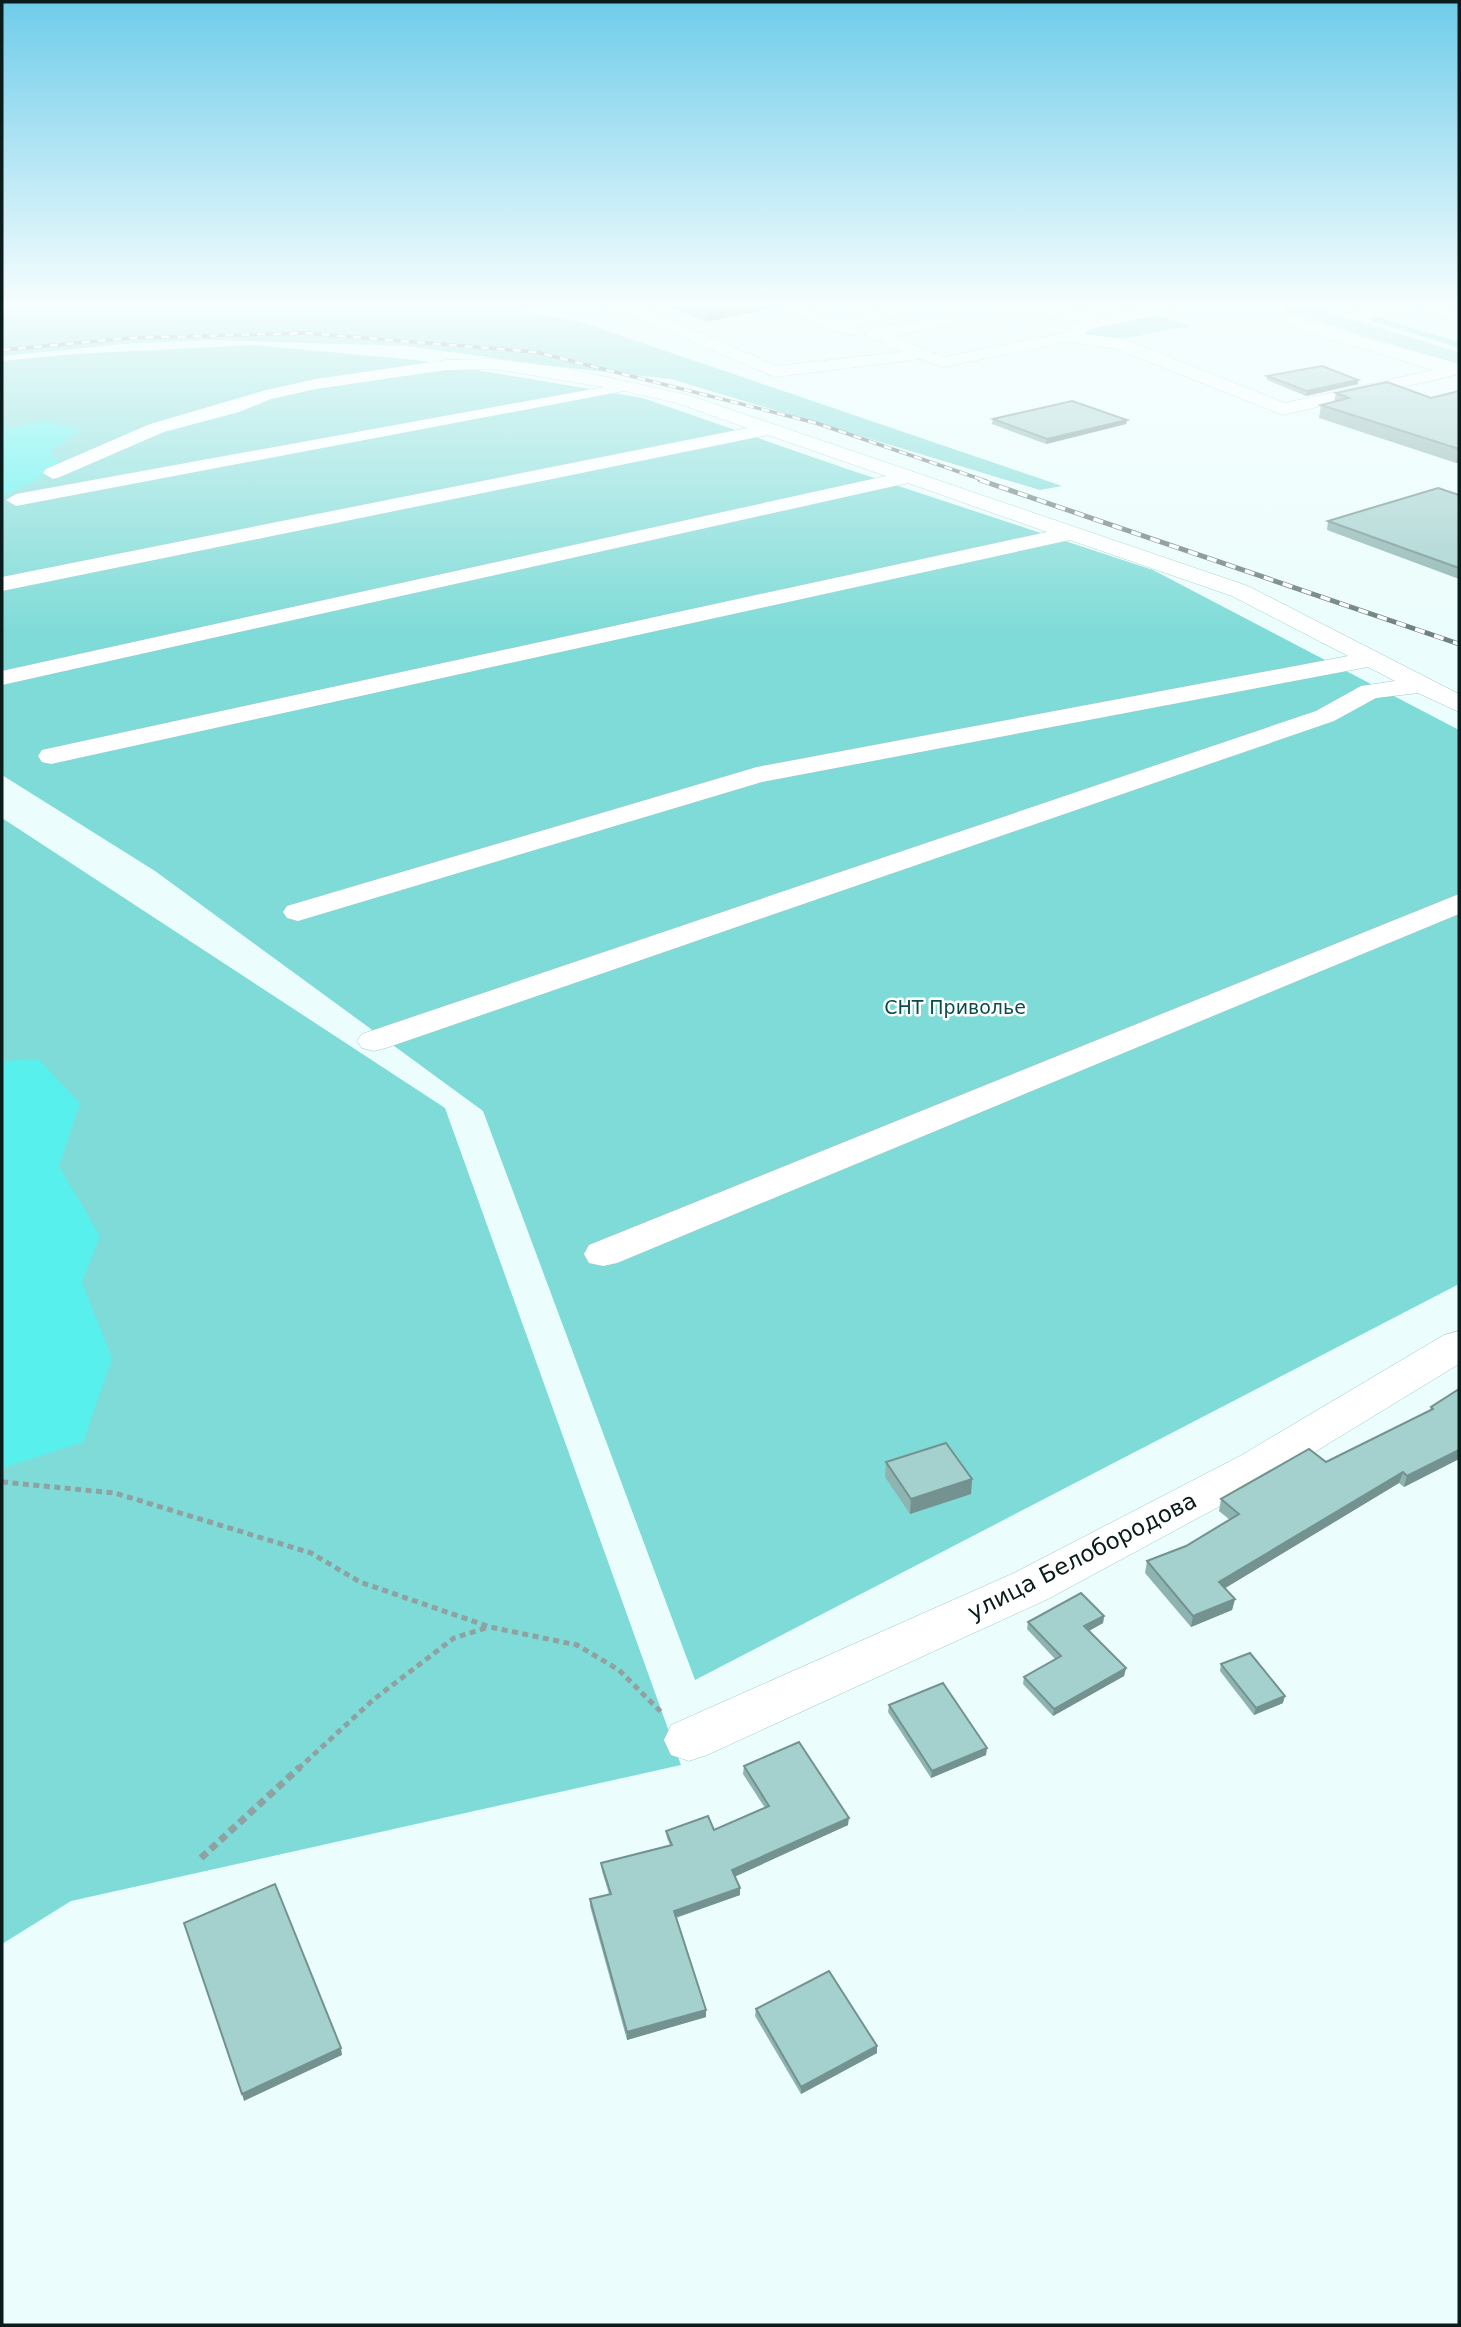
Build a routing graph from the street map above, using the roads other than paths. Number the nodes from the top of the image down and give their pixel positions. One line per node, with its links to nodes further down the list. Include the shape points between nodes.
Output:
1 (203, 416): 5 (street, via 156,428)
2 (475, 416): 7 (street)
3 (731, 416): 4 (street)
4 (770, 429): 6 (street); 9 (street)
5 (53, 473)
6 (910, 477): 8 (street); 11 (street)
7 (16, 500)
8 (1071, 533): 10 (street, via 1240,591); 14 (street)
9 (2, 584)
10 (1371, 659): 12 (street); 16 (street, via 757,775)
11 (2, 678)
12 (1421, 685): 13 (street); 17 (street, via 1370,691 1325,716)
13 (1459, 704)
14 (51, 755)
15 (1459, 903): 18 (street)
16 (299, 912)
17 (374, 1041)
18 (603, 1254)
19 (1459, 1345): 20 (street, улица Белобородова, via 1256,1467 1031,1586)
20 (689, 1740)

